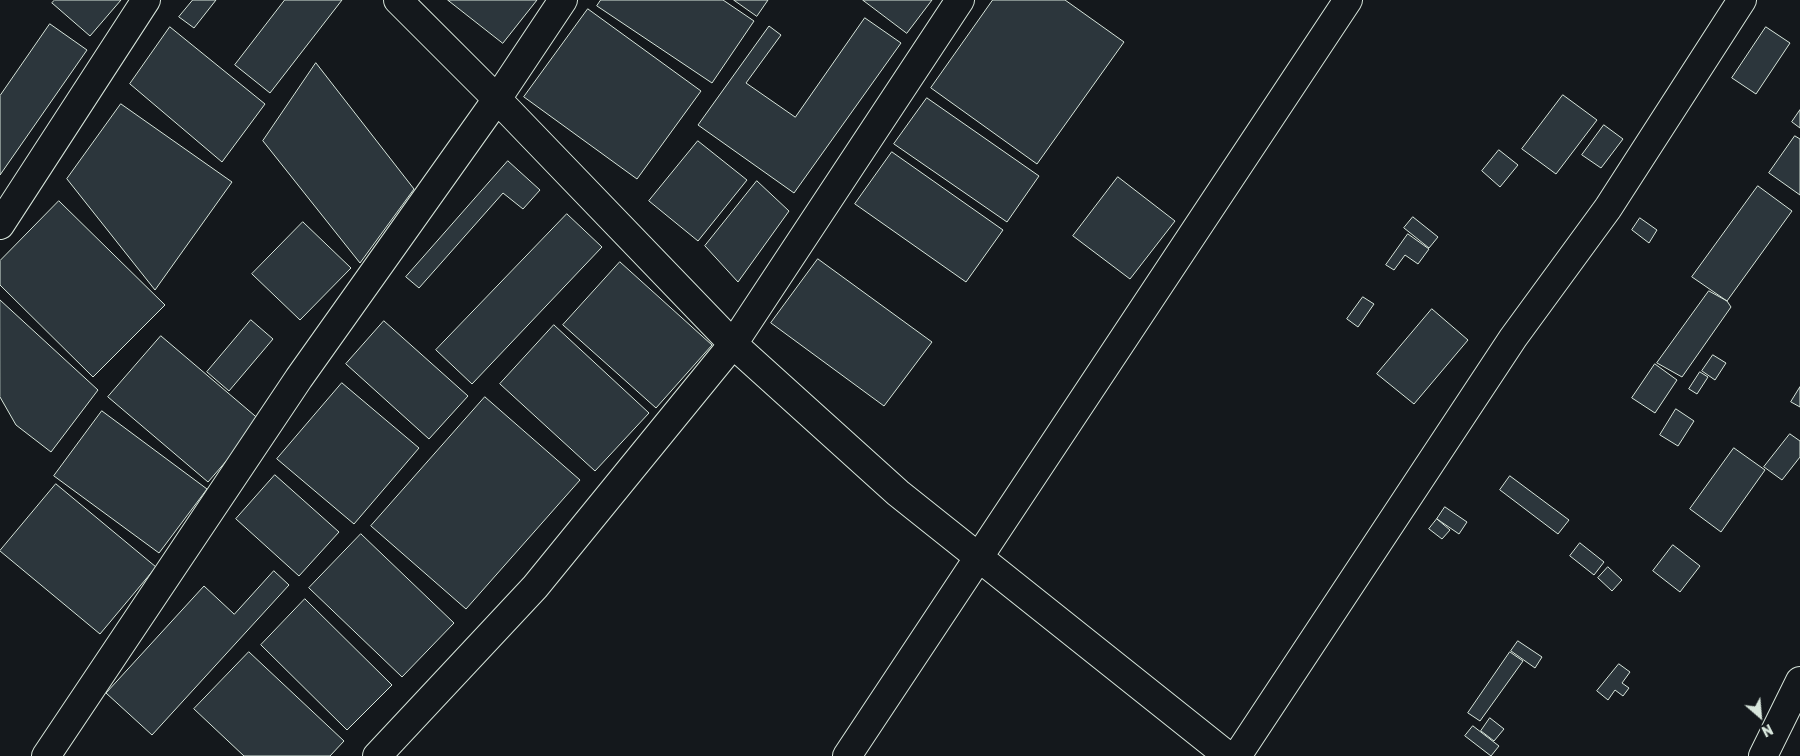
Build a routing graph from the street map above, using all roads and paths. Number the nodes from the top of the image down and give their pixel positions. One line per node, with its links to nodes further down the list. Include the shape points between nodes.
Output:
1 (146, 0): 8 (street)
2 (398, 0): 7 (street)
3 (562, 0): 7 (street)
4 (960, 0): 9 (street)
5 (1348, 0): 10 (street)
6 (1742, 0): 16 (street, via 1608,208 1513,338)
7 (497, 99): 9 (street); 12 (street, via 299,378)
8 (0, 225)
9 (734, 344): 10 (street, via 898,492); 13 (street, via 535,587)
10 (978, 558): 14 (street); 15 (street)
11 (1800, 680): 17 (street)
12 (46, 756)
13 (378, 756)
14 (847, 756)
15 (1228, 756)
16 (1237, 756)
17 (1763, 756)

